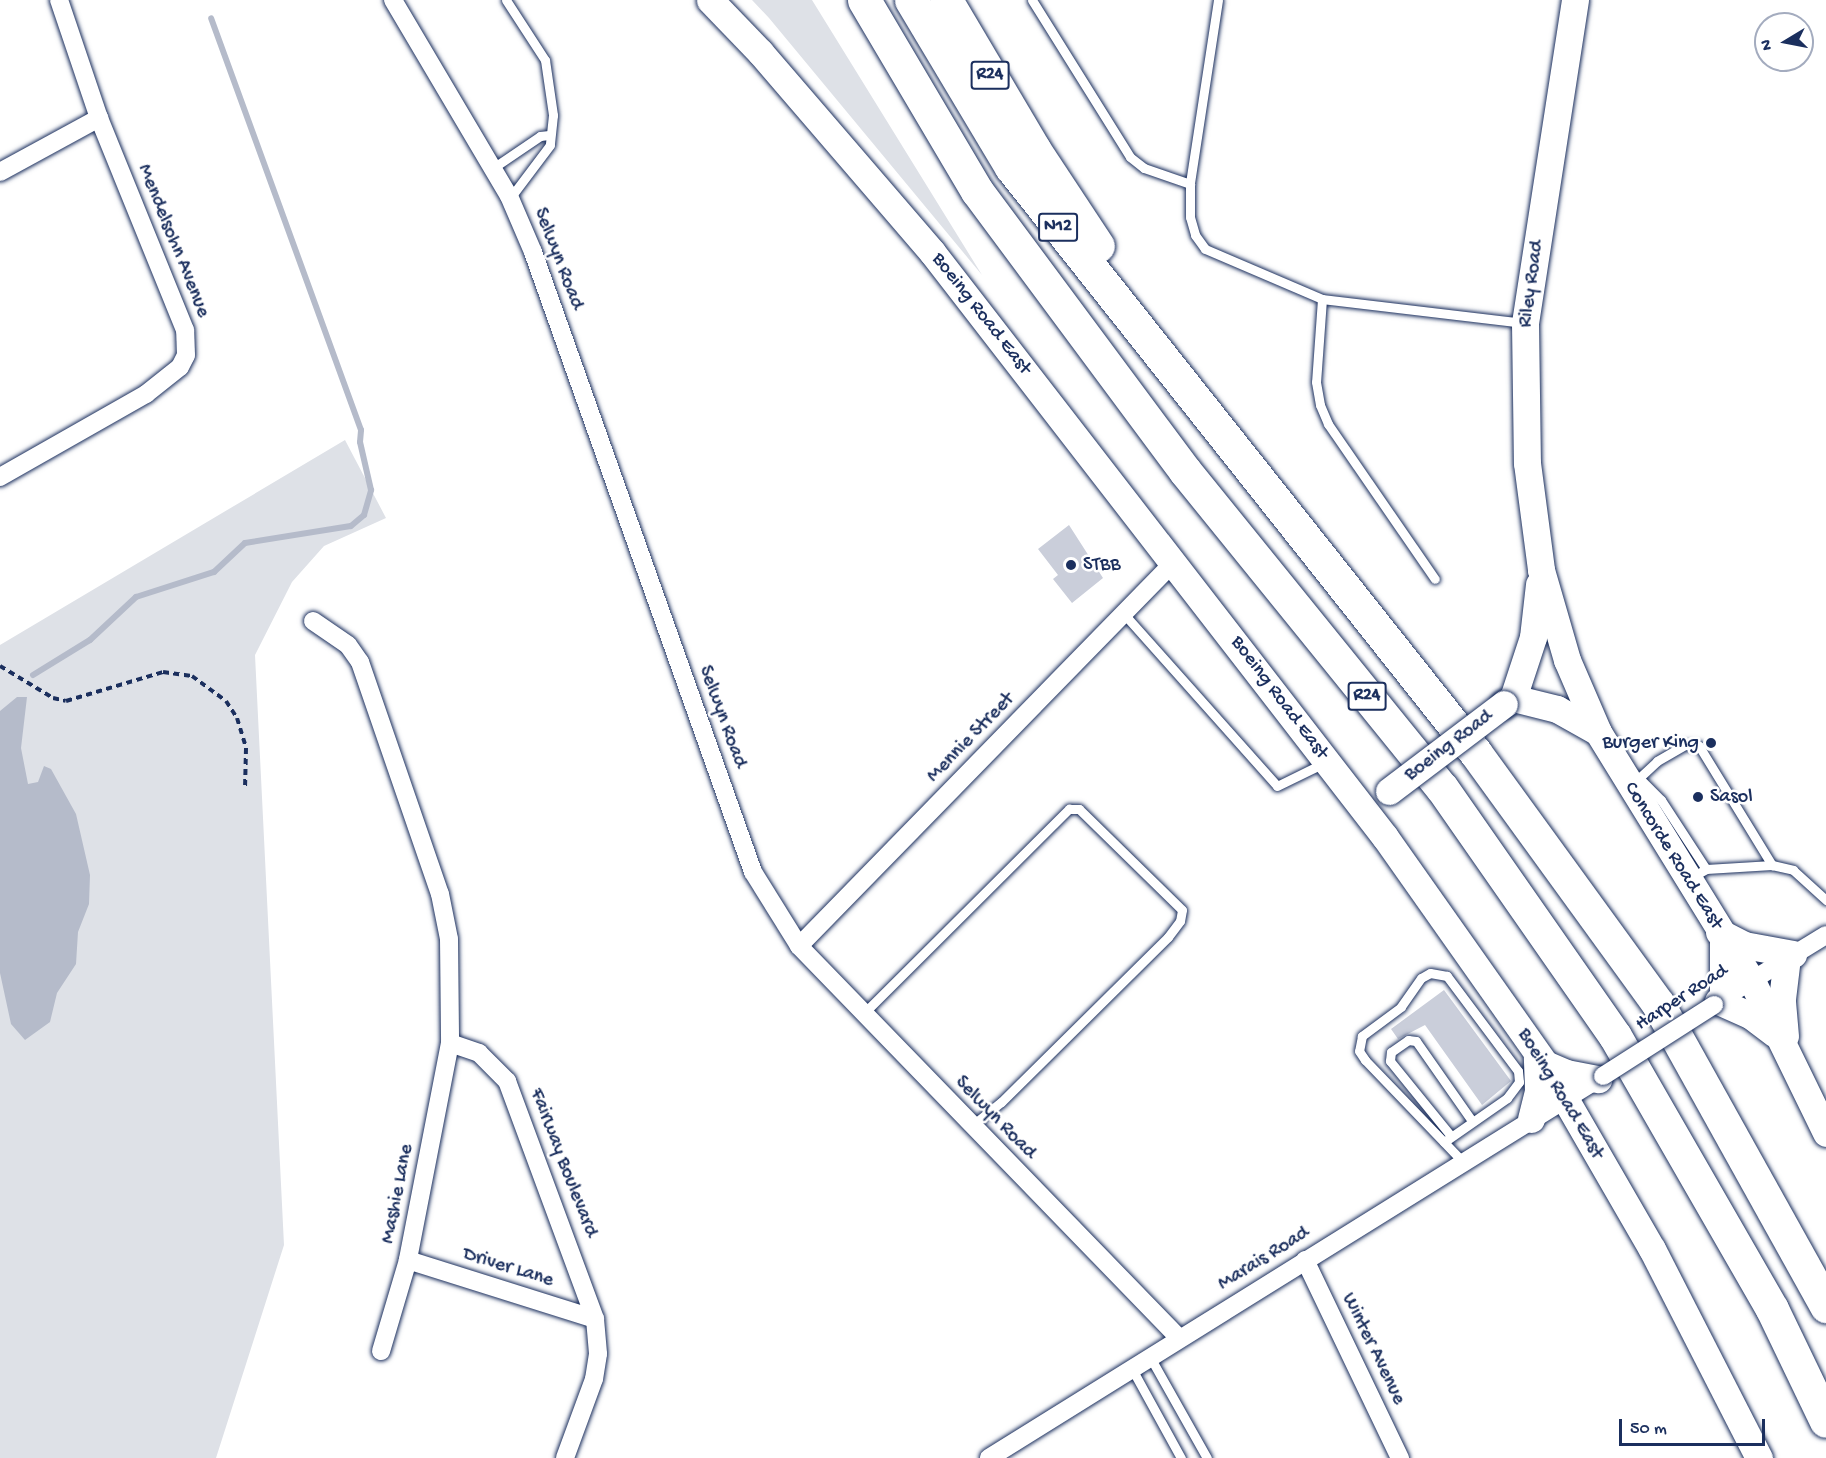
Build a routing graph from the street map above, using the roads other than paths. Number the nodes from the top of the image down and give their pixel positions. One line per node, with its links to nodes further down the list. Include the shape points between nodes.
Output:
1 (59, 0): 11 (street, Mendelsohn Avenue)
2 (393, 0): 13 (street, Selwyn Road)
3 (506, 0): 12 (lane, via 545,60 553,115)
4 (710, 0): 21 (main road, Boeing Road East, via 760,52 932,252)
5 (864, 0): 63 (highway, R24, via 977,191 1185,471 1442,788 1615,1036 1772,1309)
6 (911, 0): 19 (highway, N12, via 1011,167)
7 (946, 0): 19 (highway, R24, via 1034,149)
8 (1032, 0): 15 (lane, via 1130,157 1144,168)
9 (1218, 0): 15 (lane)
10 (1575, 0): 18 (main road, Riley Road)
11 (99, 118): 14 (street); 20 (street, Mendelsohn Avenue, via 174,300 185,330 186,355 180,367 146,394)
12 (549, 135): 13 (lane, via 540,136); 16 (lane, via 550,145)
13 (493, 168): 16 (street, Selwyn Road)
14 (0, 172)
15 (1190, 184): 17 (lane, via 1190,218 1205,249)
16 (510, 198): 38 (street, Selwyn Road, via 533,252 753,872)
17 (1322, 299): 18 (lane); 23 (lane, via 1316,382 1320,405 1328,424)
18 (1524, 323): 22 (main road, Riley Road, via 1527,464)
19 (1227, 440): 57 (highway, R24, via 1475,752 1658,1004)
20 (0, 477)
21 (1174, 562): 24 (street, Mennie Street); 26 (main road, Boeing Road East)
22 (1541, 570): 27 (main road, Boeing Road, via 1533,637); 28 (main road, Concorde Road East, via 1567,660)
23 (1435, 579)
24 (1124, 614): 29 (lane, via 1277,786); 38 (street, Mennie Street)
25 (313, 621): 43 (street, via 348,645 360,662 440,894 449,939)
26 (1280, 701): 29 (main road, Boeing Road East); 31 (main road, Boeing Road, via 1358,784)
27 (1509, 701): 28 (main road, Boeing Road, via 1557,709); 31 (main road, Boeing Road, bridge)
28 (1598, 732): 30 (main road, Concorde Road East)
29 (1326, 762): 32 (main road, Boeing Road East)
30 (1630, 775): 33 (lane, via 1690,744 1699,746); 34 (main road, Concorde Road East); 34 (lane, via 1652,790)
31 (1388, 792): 32 (main road, Boeing Road)
32 (1384, 837): 45 (main road, Boeing Road East)
33 (1772, 865): 34 (lane); 35 (lane, via 1794,870)
34 (1696, 874): 36 (main road, Concorde Road East)
35 (1826, 900)
36 (1721, 935): 39 (main road); 40 (main road, Concorde Road East); 41 (main road)
37 (1826, 935): 39 (street, Harper Road)
38 (799, 946): 42 (street, Selwyn Road)
39 (1790, 956): 40 (street, Harper Road); 44 (main road, via 1782,999)
40 (1752, 981): 41 (street, Harper Road); 44 (main road, Concorde Road East)
41 (1718, 1001): 44 (main road, via 1750,1015); 46 (street, Harper Road, bridge)
42 (863, 1014): 50 (street, Selwyn Road); 50 (lane, via 1069,809 1079,809 1182,910 1180,921 1168,937 1001,1102)
43 (450, 1043): 55 (street, Mashie Lane); 58 (street, Fairway Boulevard, via 479,1053 507,1081)
44 (1783, 1045): 52 (main road, Concorde Road East)
45 (1540, 1057): 46 (main road, via 1566,1073); 47 (main road, Boeing Road East); 48 (main road)
46 (1598, 1079): 47 (street, Harper Road); 51 (main road)
47 (1564, 1100): 48 (street, Marais Road); 51 (main road, Boeing Road East)
48 (1531, 1119): 54 (street, Marais Road)
49 (1472, 1121): 53 (lane); 53 (lane, via 1416,1041 1408,1040 1391,1052 1390,1061); 53 (lane, via 1516,1090 1518,1071 1447,976 1430,973 1421,978 1401,1008 1362,1036 1359,1052)
50 (970, 1126): 59 (street, Selwyn Road)
51 (1584, 1132): 69 (main road, Boeing Road East, via 1652,1249)
52 (1826, 1133)
53 (1447, 1139): 54 (lane)
54 (1463, 1162): 56 (street, Marais Road)
55 (408, 1260): 58 (street, Driver Lane); 60 (street, Mashie Lane)
56 (1305, 1260): 59 (street, Marais Road); 68 (street, Winter Avenue)
57 (1826, 1306)
58 (595, 1318): 64 (street, Fairway Boulevard, via 598,1354 594,1379)
59 (1179, 1338): 61 (street, Marais Road)
60 (381, 1351)
61 (1150, 1358): 62 (street, Marais Road); 67 (lane)
62 (1132, 1369): 65 (street, Marais Road); 66 (lane)
63 (1826, 1421)
64 (565, 1458)
65 (989, 1458)
66 (1181, 1458)
67 (1207, 1458)
68 (1400, 1458)
69 (1759, 1458)

